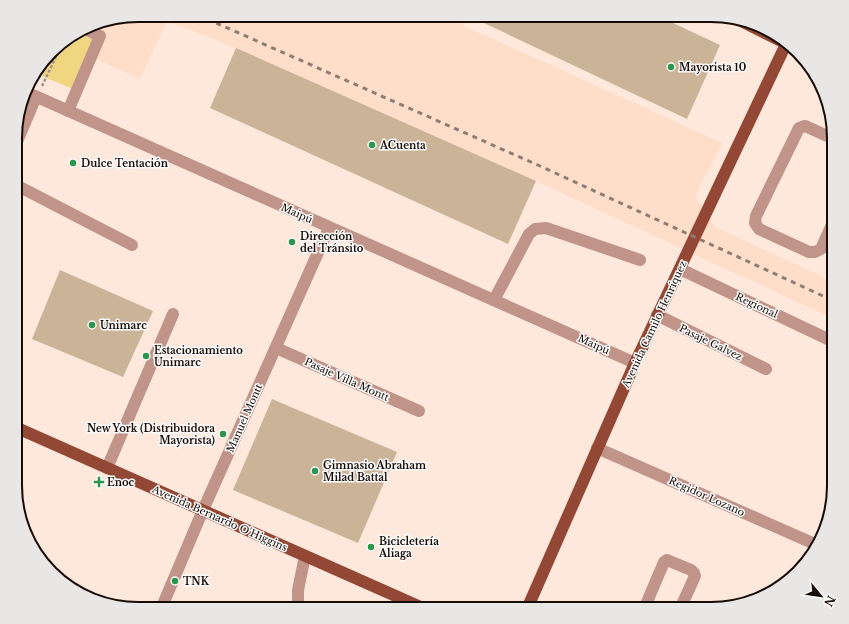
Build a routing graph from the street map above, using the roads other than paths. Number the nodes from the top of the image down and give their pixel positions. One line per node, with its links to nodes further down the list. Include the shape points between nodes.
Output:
1 (92, 32): 4 (street, via 100,36)
2 (786, 49): 12 (main road, Avenida Camilo Henríquez)
3 (31, 95): 4 (street, Maipú); 5 (street)
4 (68, 111): 8 (street, Maipú)
5 (23, 120)
6 (827, 136): 9 (street, via 805,126 799,128 754,223 759,229 809,252 821,249)
7 (22, 188): 10 (street)
8 (329, 228): 13 (street, Maipú); 17 (street, Manuel Montt)
9 (827, 236)
10 (132, 245)
11 (640, 260): 13 (street, via 546,228 535,229 528,234)
12 (680, 269): 15 (main road, Avenida Camilo Henríquez); 16 (street, Regional)
13 (494, 300): 18 (street, Maipú)
14 (173, 314): 23 (street)
15 (657, 315): 18 (main road, Avenida Camilo Henríquez); 19 (street, Pasaje Galvez)
16 (827, 339)
17 (276, 348): 20 (street, Pasaje Villa Montt); 24 (street, Manuel Montt)
18 (635, 362): 22 (main road, Avenida Camilo Henríquez)
19 (766, 369)
20 (419, 411)
21 (22, 430): 23 (main road, Avenida Bernardo O'Higgins)
22 (597, 448): 25 (street, Regidor Lozano); 30 (main road, Avenida Camilo Henríquez)
23 (107, 468): 24 (main road, Avenida Bernardo O'Higgins)
24 (203, 510): 26 (main road, Avenida Bernardo O'Higgins); 27 (street, Manuel Montt)
25 (812, 543)
26 (305, 556): 28 (street); 29 (main road, Avenida Bernardo O'Higgins)
27 (164, 602)
28 (298, 602)
29 (406, 602)
30 (530, 602)
31 (647, 602): 32 (street, via 666,560 694,573)
32 (683, 602)

